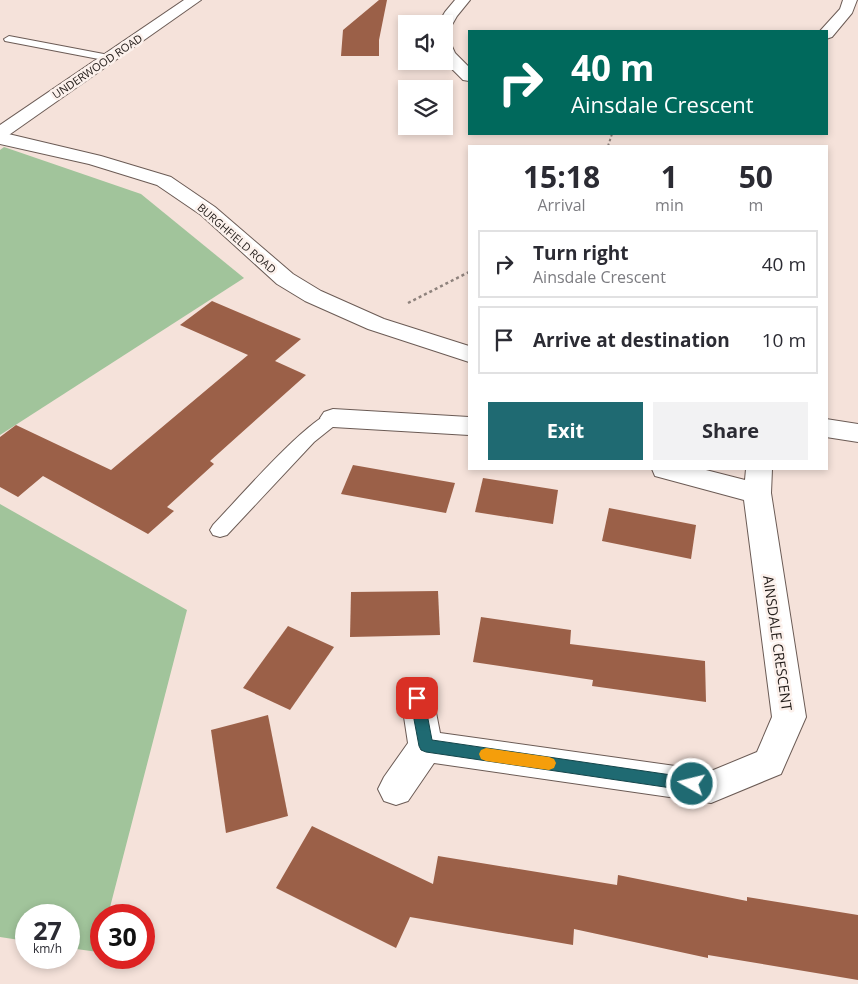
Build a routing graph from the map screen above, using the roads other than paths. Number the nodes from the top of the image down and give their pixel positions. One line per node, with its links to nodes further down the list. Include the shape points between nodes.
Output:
1 (194, 0): 7 (street, UNDERWOOD ROAD)
2 (463, 0): 4 (street)
3 (850, 0): 5 (street, via 847,10)
4 (452, 15)
5 (828, 32)
6 (9, 39): 7 (lane)
7 (109, 58): 10 (street, UNDERWOOD ROAD)
8 (453, 60): 9 (street)
9 (468, 75)
10 (0, 133)
11 (0, 138): 12 (street, BURGHFIELD ROAD, via 164,180 208,211 285,280 313,296 376,324)
12 (468, 354)
13 (333, 418): 14 (street); 19 (lane, via 308,438)
14 (468, 426)
15 (828, 428): 16 (street)
16 (858, 433)
17 (673, 470): 18 (street)
18 (758, 481): 21 (street, AINSDALE CRESCENT, via 789,717 769,763 711,787)
19 (220, 530)
20 (417, 698): 21 (street)
21 (426, 746): 22 (street)
22 (396, 789)

